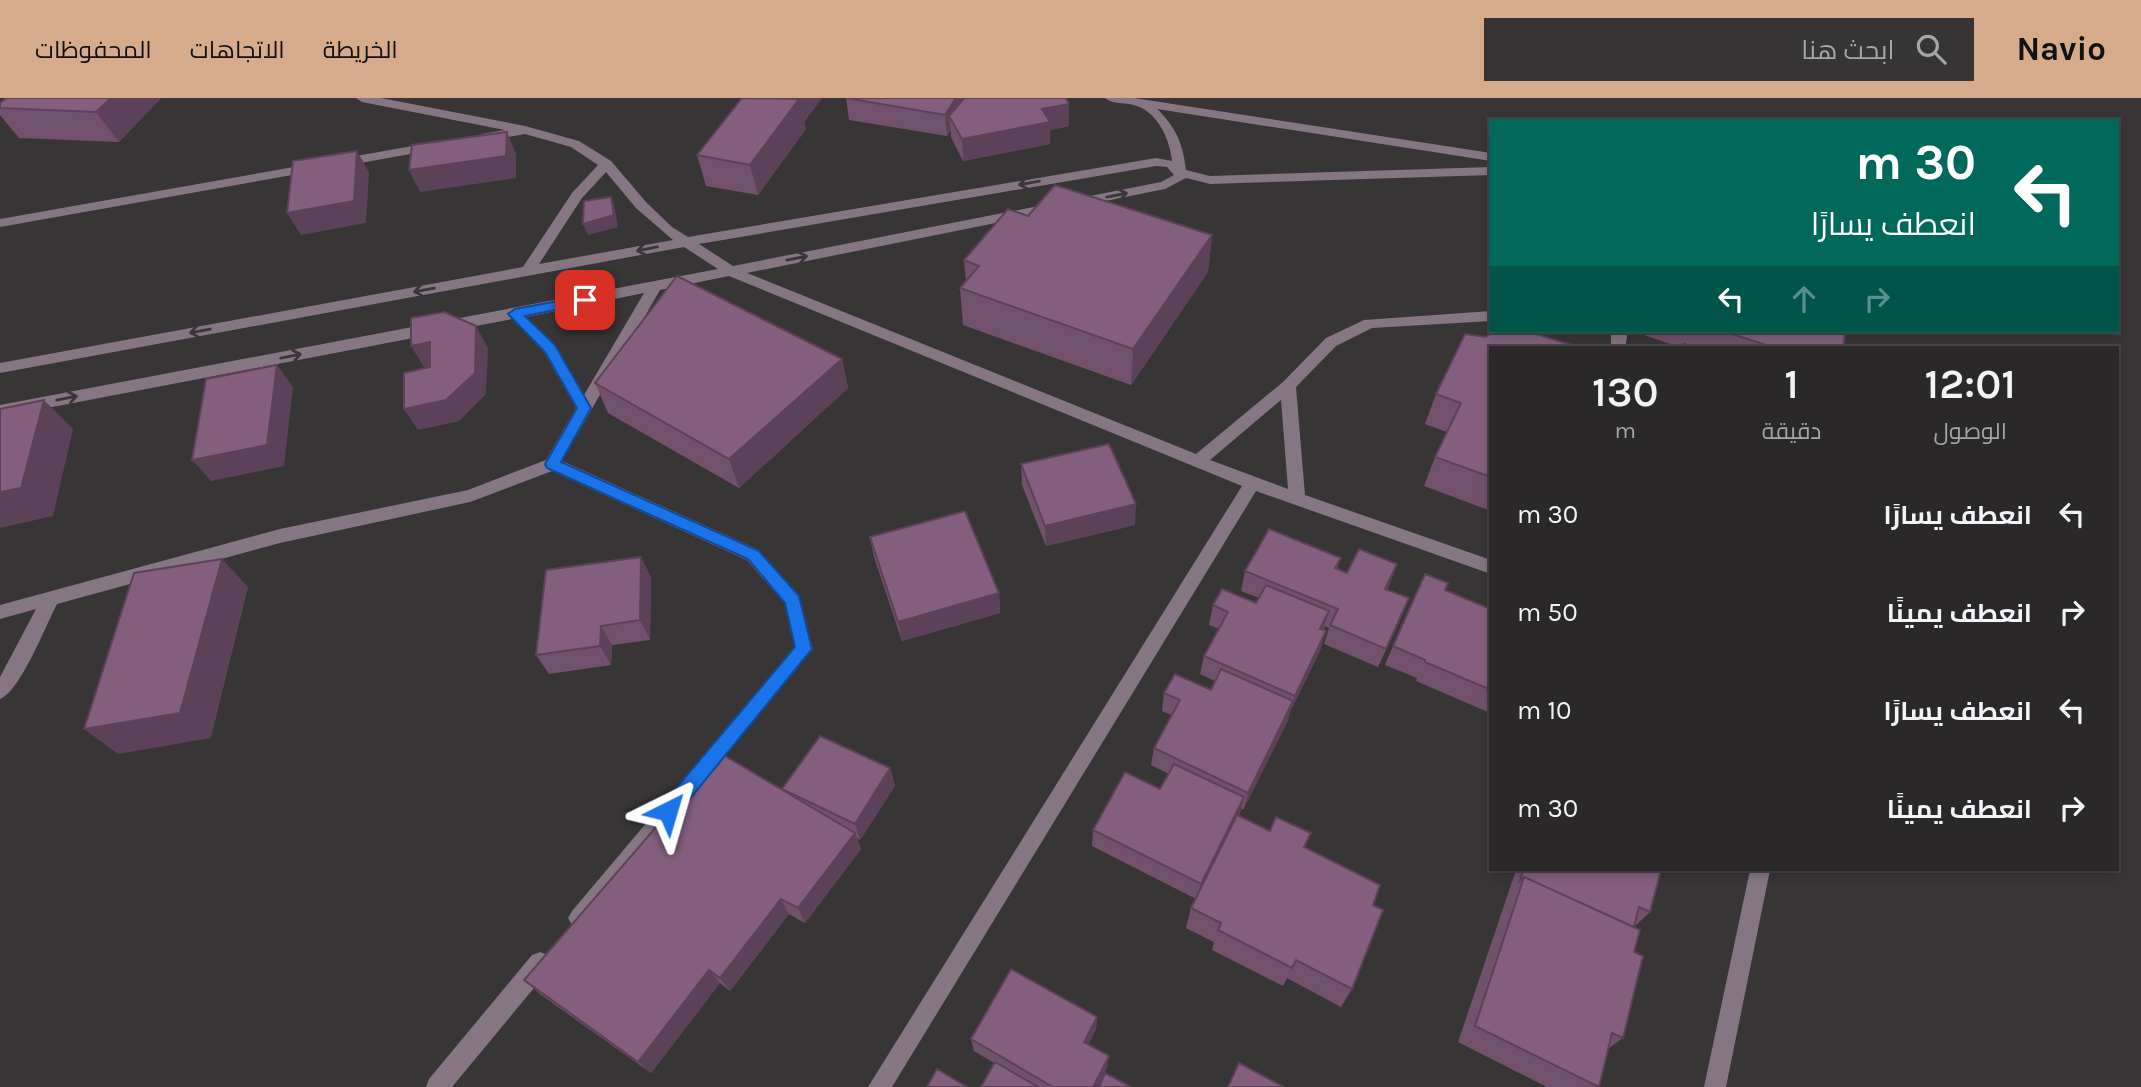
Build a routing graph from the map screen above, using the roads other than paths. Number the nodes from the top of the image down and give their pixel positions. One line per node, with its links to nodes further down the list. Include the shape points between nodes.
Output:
1 (362, 98): 4 (street)
2 (1111, 98): 3 (street)
3 (1143, 103): 7 (street); 10 (street, via 1169,126)
4 (525, 130): 5 (street); 8 (street, via 575,144)
5 (471, 140)
6 (444, 144): 11 (street)
7 (1489, 157)
8 (606, 164): 12 (street, via 641,205); 13 (street, via 577,196)
9 (1489, 171): 10 (street, via 1210,180)
10 (1180, 172): 12 (street, one-way to 12, via 1171,164 1156,162); 14 (street, one-way to 10, via 1165,185 1176,181)
11 (0, 223)
12 (686, 242): 13 (street, one-way to 13); 14 (street)
13 (528, 271): 20 (street, one-way to 20)
14 (730, 271): 15 (street); 24 (street)
15 (655, 286): 16 (street); 22 (street)
16 (515, 314): 22 (street, via 550,349); 23 (street, one-way to 16)
17 (1489, 316): 18 (street)
18 (1454, 317): 19 (street); 21 (street, via 1369,323 1331,342)
19 (1489, 329)
20 (0, 368)
21 (1288, 386): 24 (street); 27 (street)
22 (584, 408): 25 (street)
23 (0, 411)
24 (1199, 460): 26 (street)
25 (552, 464): 29 (street, via 470,496 279,536); 33 (street, via 753,555 793,601 804,649)
26 (1252, 483): 27 (street); 36 (street)
27 (1297, 497): 28 (street)
28 (1489, 566)
29 (50, 600): 30 (street); 31 (street)
30 (0, 612)
31 (0, 691)
32 (1759, 871): 37 (street)
33 (570, 928)
34 (553, 949): 35 (street)
35 (437, 1087)
36 (879, 1087)
37 (1715, 1087)

